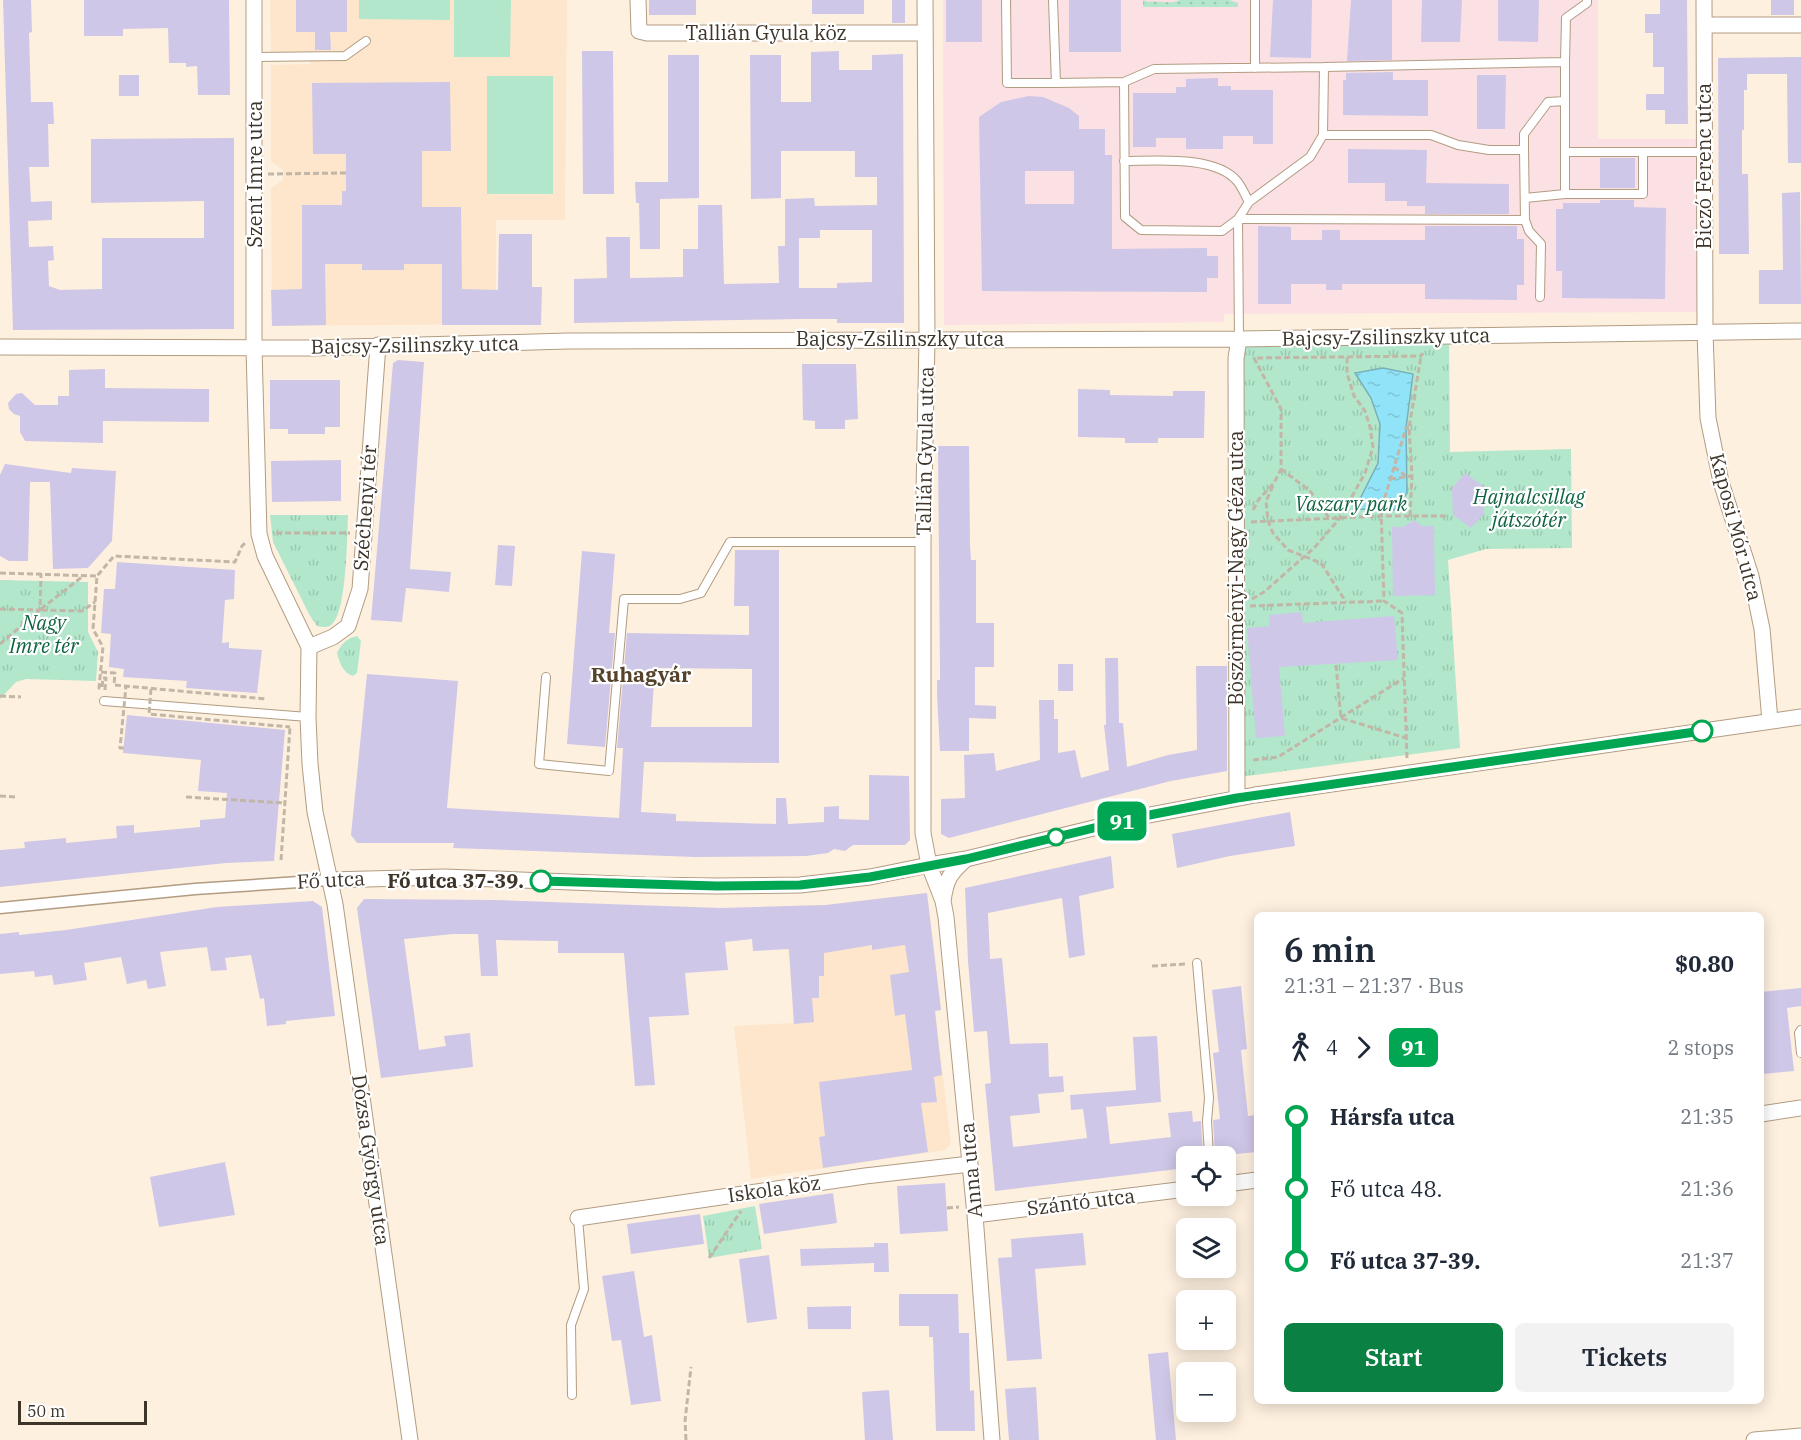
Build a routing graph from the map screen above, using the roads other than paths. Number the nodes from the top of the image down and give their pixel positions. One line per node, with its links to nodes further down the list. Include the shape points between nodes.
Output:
1 (254, 0): 13 (street, Szent Imre utca)
2 (638, 0): 11 (street, Tallián Gyula köz, via 639,31 647,33)
3 (925, 0): 11 (street, Tallián Gyula utca)
4 (1006, 0): 18 (lane, via 1007,83)
5 (1053, 0): 18 (lane)
6 (1254, 0): 16 (lane)
7 (1587, 0): 14 (lane, via 1566,18)
8 (1704, 0): 9 (street, Biczó Ferenc utca)
9 (1704, 25): 10 (street); 24 (street, Biczó Ferenc utca)
10 (1801, 25)
11 (924, 33): 34 (street, Tallián Gyula utca)
12 (366, 41): 13 (lane, via 345,56)
13 (255, 57): 38 (street, Szent Imre utca)
14 (1565, 62): 15 (lane); 19 (lane)
15 (1324, 67): 16 (lane); 20 (lane)
16 (1255, 68): 17 (lane, via 1154,69)
17 (1124, 82): 18 (lane); 25 (lane)
18 (1056, 83)
19 (1565, 101): 21 (lane, via 1548,102 1524,134); 22 (lane)
20 (1323, 135): 21 (lane, via 1431,135 1489,150); 28 (lane, via 1310,157)
21 (1524, 150): 27 (lane)
22 (1565, 152): 23 (lane); 26 (lane)
23 (1643, 152): 24 (lane); 26 (lane, via 1643,194)
24 (1704, 152): 33 (street, Biczó Ferenc utca)
25 (1124, 161): 28 (lane, via 1208,165 1237,181); 29 (lane, via 1125,217 1141,230 1222,231)
26 (1566, 194): 27 (lane)
27 (1525, 198): 30 (lane)
28 (1249, 202): 29 (lane)
29 (1238, 219): 30 (lane); 35 (lane)
30 (1525, 220): 31 (lane, via 1541,244)
31 (1540, 297)
32 (1801, 331): 33 (street, Bajcsy-Zsilinszky utca)
33 (1705, 332): 35 (street, Bajcsy-Zsilinszky utca); 45 (street, Kaposi Mór utca, via 1708,418 1720,482 1751,576 1762,629)
34 (927, 339): 35 (street, Bajcsy-Zsilinszky utca); 36 (street, Bajcsy-Zsilinszky utca); 39 (street, Tallián Gyula utca)
35 (1239, 339): 46 (street, Böszörményi-Nagy Géza utca)
36 (378, 345): 38 (street, Bajcsy-Zsilinszky utca); 40 (street, Széchenyi tér, via 360,589 348,626)
37 (0, 346): 38 (street, Bajcsy-Zsilinszky utca)
38 (254, 348): 40 (street, via 259,534 265,556)
39 (923, 542): 41 (lane, via 730,542 701,593 680,599 624,599 609,771 539,764); 48 (street, Tallián Gyula utca, via 923,833)
40 (309, 648): 43 (street)
41 (546, 677)
42 (104, 700): 43 (lane)
43 (308, 717): 49 (street, via 315,812)
44 (1801, 717): 45 (street, Fő utca)
45 (1770, 722): 46 (street, Fő utca)
46 (1237, 798): 47 (street, Fő utca)
47 (966, 859): 48 (street, Fő utca); 50 (street, Anna utca, via 952,872)
48 (929, 865): 49 (street, Fő utca, via 800,885 444,878); 50 (street, Anna utca)
49 (329, 880): 51 (street, Fő utca); 66 (street, Dózsa György utca)
50 (944, 901): 58 (street, Anna utca)
51 (0, 908)
52 (1197, 963): 57 (lane, via 1209,1098)
53 (1801, 1030): 54 (lane)
54 (1801, 1053)
55 (1801, 1108): 56 (street)
56 (1764, 1114)
57 (1208, 1146)
58 (970, 1164): 62 (street, Anna utca); 63 (street, Iskola köz)
59 (1254, 1180): 60 (street)
60 (1236, 1183)
61 (1176, 1190): 62 (street, Szántó utca)
62 (975, 1215): 67 (street, Anna utca)
63 (578, 1218): 64 (lane, via 584,1289 571,1325)
64 (572, 1395)
65 (1801, 1436): 68 (street)
66 (410, 1440)
67 (992, 1440)
68 (1754, 1440)

